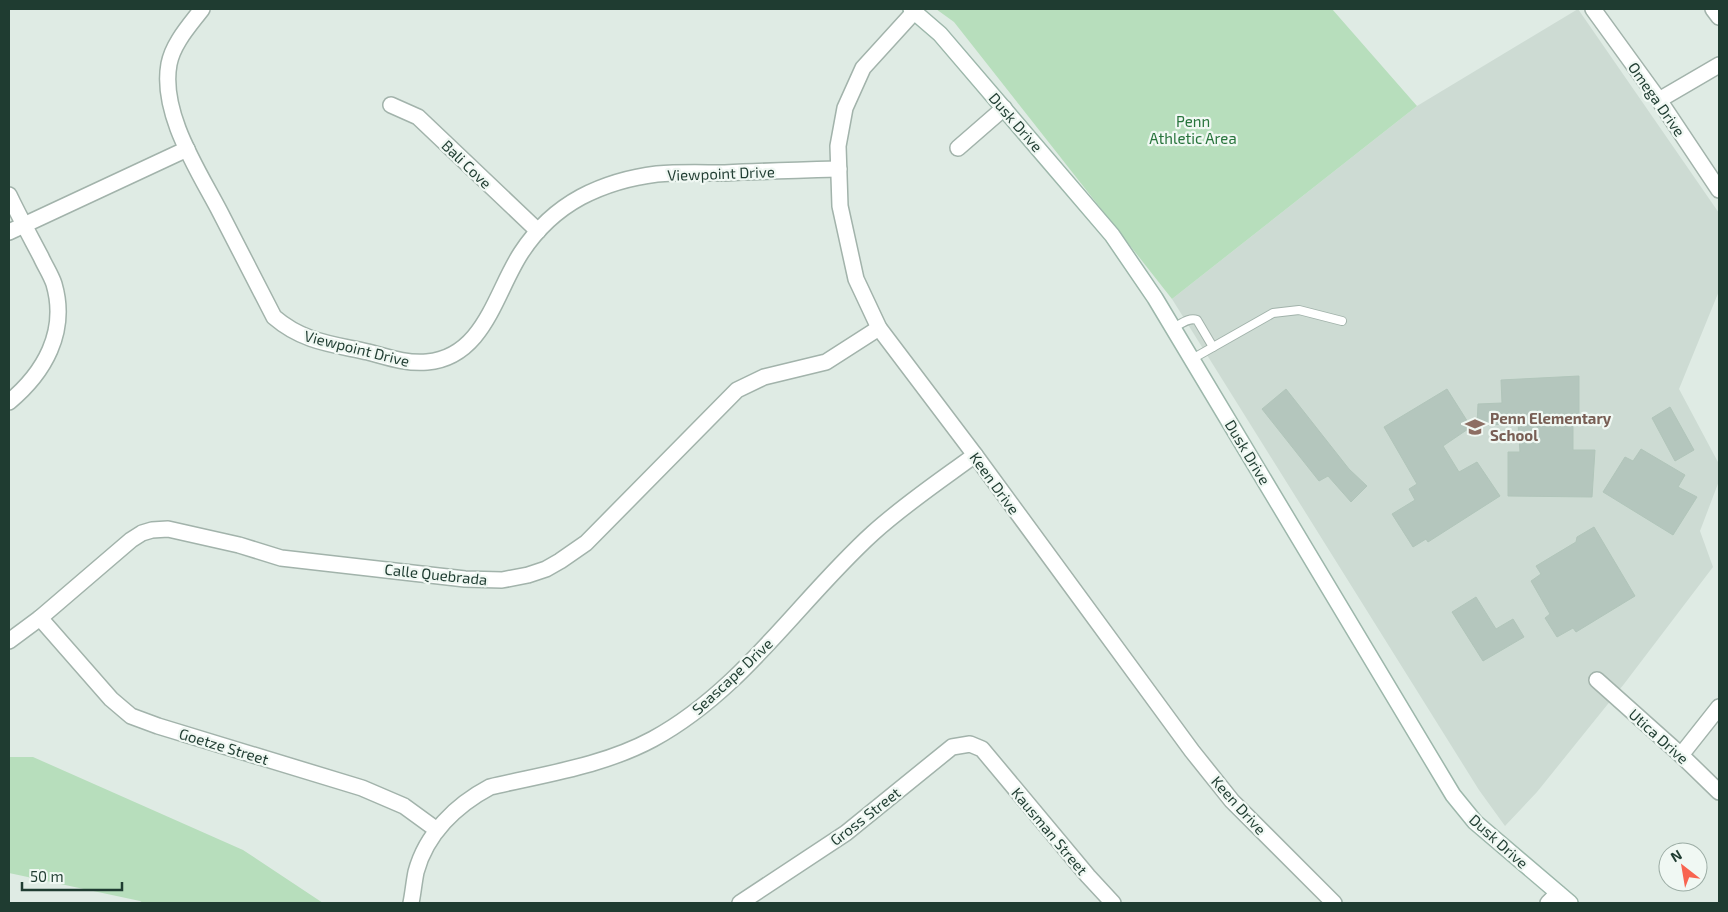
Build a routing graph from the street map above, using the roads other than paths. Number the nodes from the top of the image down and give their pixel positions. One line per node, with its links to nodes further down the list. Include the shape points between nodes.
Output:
1 (202, 9): 11 (street, Viewpoint Drive, via 178,42 169,63 168,92)
2 (1593, 9): 7 (street, Omega Drive)
3 (1713, 9): 5 (street)
4 (913, 10): 9 (street, Dusk Drive, via 940,34); 12 (street, Keen Drive, via 863,68 845,108 838,146)
5 (1719, 18)
6 (1719, 65): 7 (street)
7 (1659, 100): 13 (street, Omega Drive)
8 (391, 105): 16 (street, Bali Cove, via 418,117)
9 (1004, 108): 10 (street); 20 (street, Dusk Drive, via 1112,235)
10 (958, 148)
11 (187, 149): 15 (street); 16 (street, Viewpoint Drive, via 274,317 314,340 416,362 450,356 480,332 520,254)
12 (838, 169): 16 (street, Viewpoint Drive, via 656,174 614,184 581,198); 19 (street, Keen Drive, via 840,206 856,279)
13 (1719, 190)
14 (9, 196): 15 (street)
15 (24, 225): 17 (street); 23 (street, via 54,283 58,304 57,326 46,361)
16 (538, 231)
17 (9, 232)
18 (1342, 321): 21 (lane, via 1299,310 1273,313)
19 (879, 328): 24 (street, Keen Drive); 25 (street, Calle Quebrada, via 826,362 764,377 737,390 586,543 553,565 528,575 502,580 466,579 281,558 176,529 160,529 142,533 131,540)
20 (1173, 328): 21 (lane, via 1189,319 1197,320); 22 (street, Dusk Drive)
21 (1213, 347): 22 (lane)
22 (1192, 359): 33 (street, Dusk Drive, via 1453,795 1475,822)
23 (9, 402)
24 (976, 455): 32 (street, Seascape Drive, via 873,533 739,673 686,718 653,739 596,763 490,787 456,809); 37 (street, Keen Drive, via 1192,751 1232,801)
25 (40, 618): 26 (street, Calle Quebrada); 32 (street, Goetze Street, via 111,699 131,716 362,788 404,806)
26 (9, 641)
27 (1597, 680): 29 (street, Utica Drive)
28 (1719, 707): 29 (street)
29 (1681, 755): 31 (street, Utica Drive)
30 (988, 758): 35 (street, Gross Street, via 982,749 970,744 952,747 846,833); 36 (street, Kausman Street)
31 (1719, 792)
32 (437, 830): 34 (street, Seascape Drive, via 416,873)
33 (1553, 898): 38 (street, Dusk Drive)
34 (411, 903)
35 (740, 903)
36 (1113, 903)
37 (1334, 903)
38 (1570, 903)

